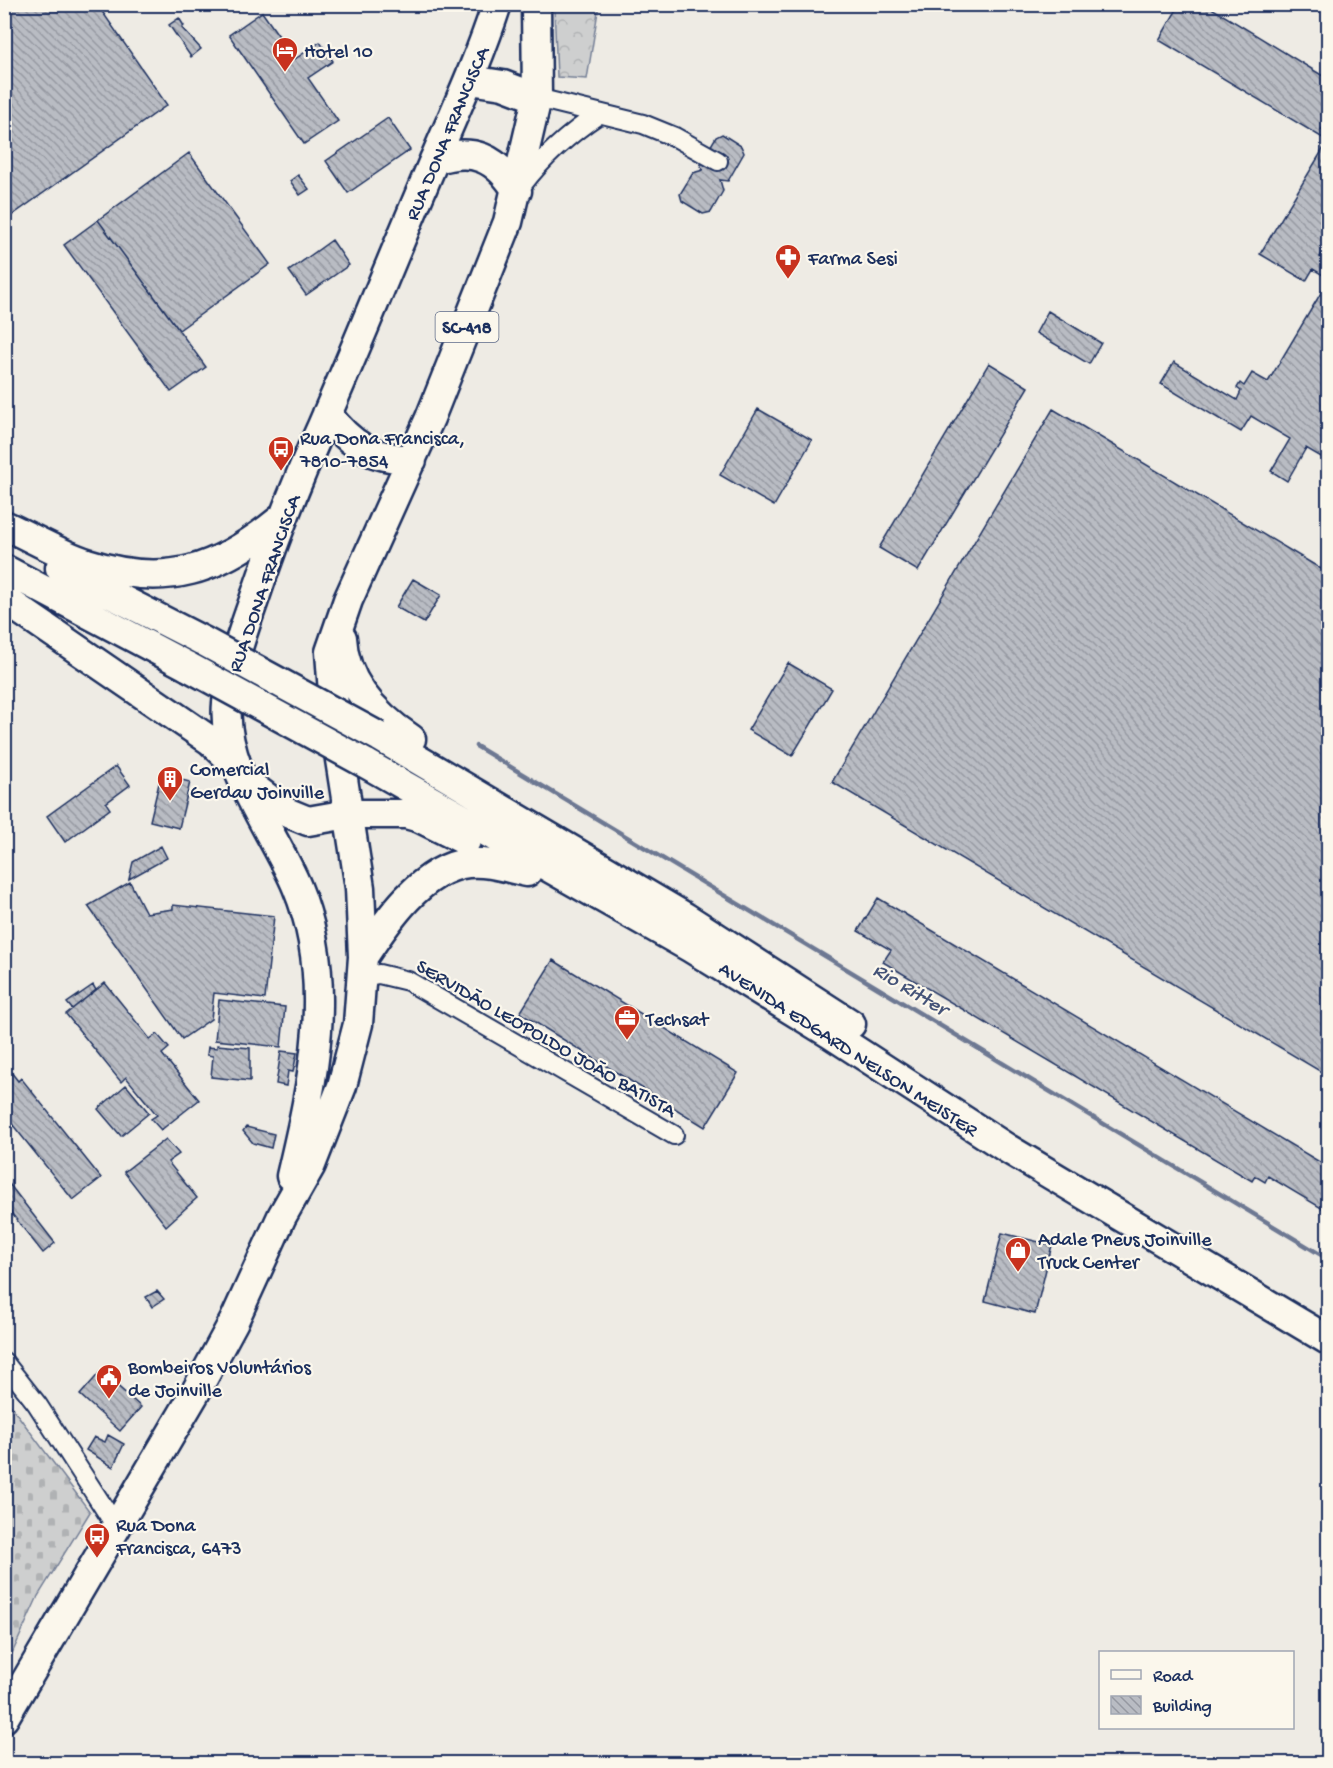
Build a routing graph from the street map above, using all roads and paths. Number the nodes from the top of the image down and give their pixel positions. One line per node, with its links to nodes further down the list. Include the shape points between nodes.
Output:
1 (497, 4): 3 (main road, RUA DONA FRANCISCA)
2 (536, 4): 4 (main road, RUA DONA FRANCISCA / SC-418)
3 (470, 80): 4 (main road, via 503,85); 6 (main road, RUA DONA FRANCISCA)
4 (537, 98): 5 (street); 8 (main road, RUA DONA FRANCISCA / SC-418)
5 (599, 114): 7 (street, via 643,124); 8 (street, via 540,161)
6 (434, 160): 8 (main road, via 453,154 473,154 499,168); 9 (main road, RUA DONA FRANCISCA)
7 (718, 161)
8 (517, 191): 10 (main road, RUA DONA FRANCISCA / SC-418, via 499,248)
9 (327, 414): 10 (main road, via 342,434 363,449 386,458); 11 (main road, RUA DONA FRANCISCA)
10 (412, 460): 16 (main road, RUA DONA FRANCISCA / SC-418)
11 (281, 519): 12 (main road, via 258,538 197,571 159,575 86,563); 17 (main road, RUA DONA FRANCISCA, via 232,665 226,706 228,737)
12 (4, 525)
13 (4, 540): 22 (main road, AVENIDA EDGARD NELSON MEISTER, bridge, via 378,736 685,917)
14 (4, 569): 23 (main road, AVENIDA EDGARD NELSON MEISTER, bridge, via 364,763 691,948)
15 (4, 599): 17 (main road, via 211,741)
16 (342, 615): 18 (main road, RUA DONA FRANCISCA / SC-418, via 330,652 336,734); 22 (main road, via 343,652 354,680 371,707 398,731 470,777 705,912)
17 (240, 773): 18 (main road, via 286,812 308,821); 21 (main road, RUA DONA FRANCISCA, via 297,888 309,923)
18 (348, 814): 19 (main road, via 406,814 420,818); 20 (main road, RUA DONA FRANCISCA, via 360,888)
19 (527, 872): 20 (main road, via 490,863 466,863 437,874 387,920); 23 (main road)
20 (363, 967): 21 (main road, via 338,980); 24 (street, SERVIDÃO LEOPOLDO JOÃO BATISTA, via 408,981); 25 (main road, RUA DONA FRANCISCA, via 358,1024 342,1086 311,1165)
21 (317, 970): 25 (main road, RUA DONA FRANCISCA, via 318,1014 311,1079)
22 (850, 1023): 26 (main road, AVENIDA EDGARD NELSON MEISTER, via 1028,1142)
23 (931, 1100): 27 (main road, AVENIDA EDGARD NELSON MEISTER)
24 (674, 1135)
25 (282, 1216): 29 (main road, RUA DONA FRANCISCA, via 234,1321)
26 (1329, 1321)
27 (1329, 1340)
28 (4, 1362): 29 (street, via 37,1404)
29 (117, 1528): 30 (main road, RUA DONA FRANCISCA)
30 (4, 1718)

